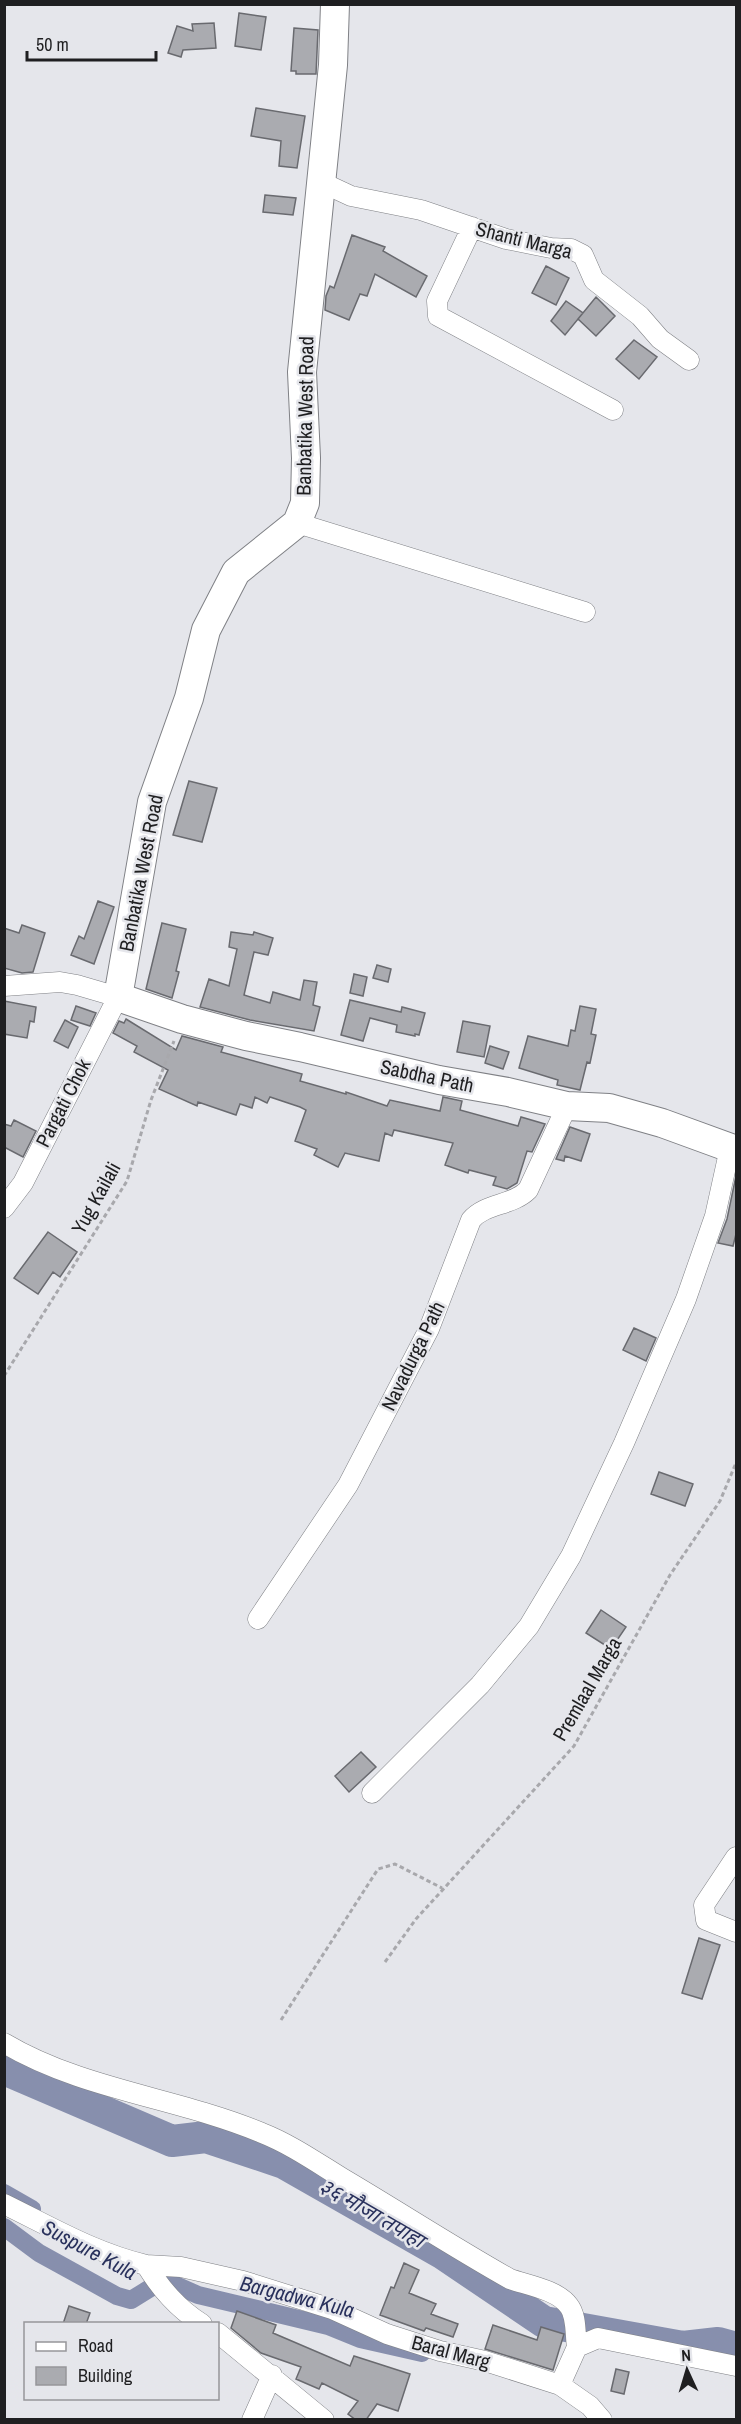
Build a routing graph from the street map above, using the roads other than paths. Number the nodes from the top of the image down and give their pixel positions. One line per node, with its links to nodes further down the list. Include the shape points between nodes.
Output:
1 (335, 4): 2 (street, Banbatika West Road)
2 (321, 182): 3 (street, Shanti Marga, via 351,196 420,210); 6 (street, Banbatika West Road, via 302,372 305,503)
3 (472, 227): 4 (street, Shanti Marga, via 506,239 571,249 583,255 594,280); 5 (street, via 437,301 438,316)
4 (689, 360)
5 (613, 410)
6 (297, 523): 7 (street); 9 (street, Banbatika West Road, via 236,572 206,630 189,698 152,802)
7 (585, 612)
8 (4, 986): 9 (street, via 60,982)
9 (118, 997): 10 (street, Sabdha Path, via 182,1019); 12 (street, Pargati Chok, via 23,1183)
10 (567, 1106): 11 (street, Sabdha Path, via 609,1108); 13 (street, Navadurga Path, via 528,1190 519,1198 479,1212 471,1220 429,1329 348,1485)
11 (733, 1149): 14 (street, via 686,1299 572,1556 529,1626 480,1685)
12 (4, 1208)
13 (258, 1619)
14 (372, 1793)
15 (736, 1857): 16 (street, via 704,1905 706,1920)
16 (729, 1929)
17 (4, 2043): 22 (street, via 60,2069 264,2133 510,2279 553,2294 570,2307)
18 (4, 2204): 19 (street, Baral Marg)
19 (154, 2278): 20 (street, via 186,2314); 25 (street, Baral Marg, via 181,2267 243,2281 332,2309 387,2334)
20 (199, 2322)
21 (219, 2334): 24 (street)
22 (576, 2343): 23 (street, via 598,2338); 25 (street)
23 (736, 2366)
24 (272, 2375): 26 (street); 27 (street)
25 (560, 2385): 28 (street, Baral Marg, via 590,2406)
26 (252, 2420)
27 (324, 2420)
28 (602, 2420)

